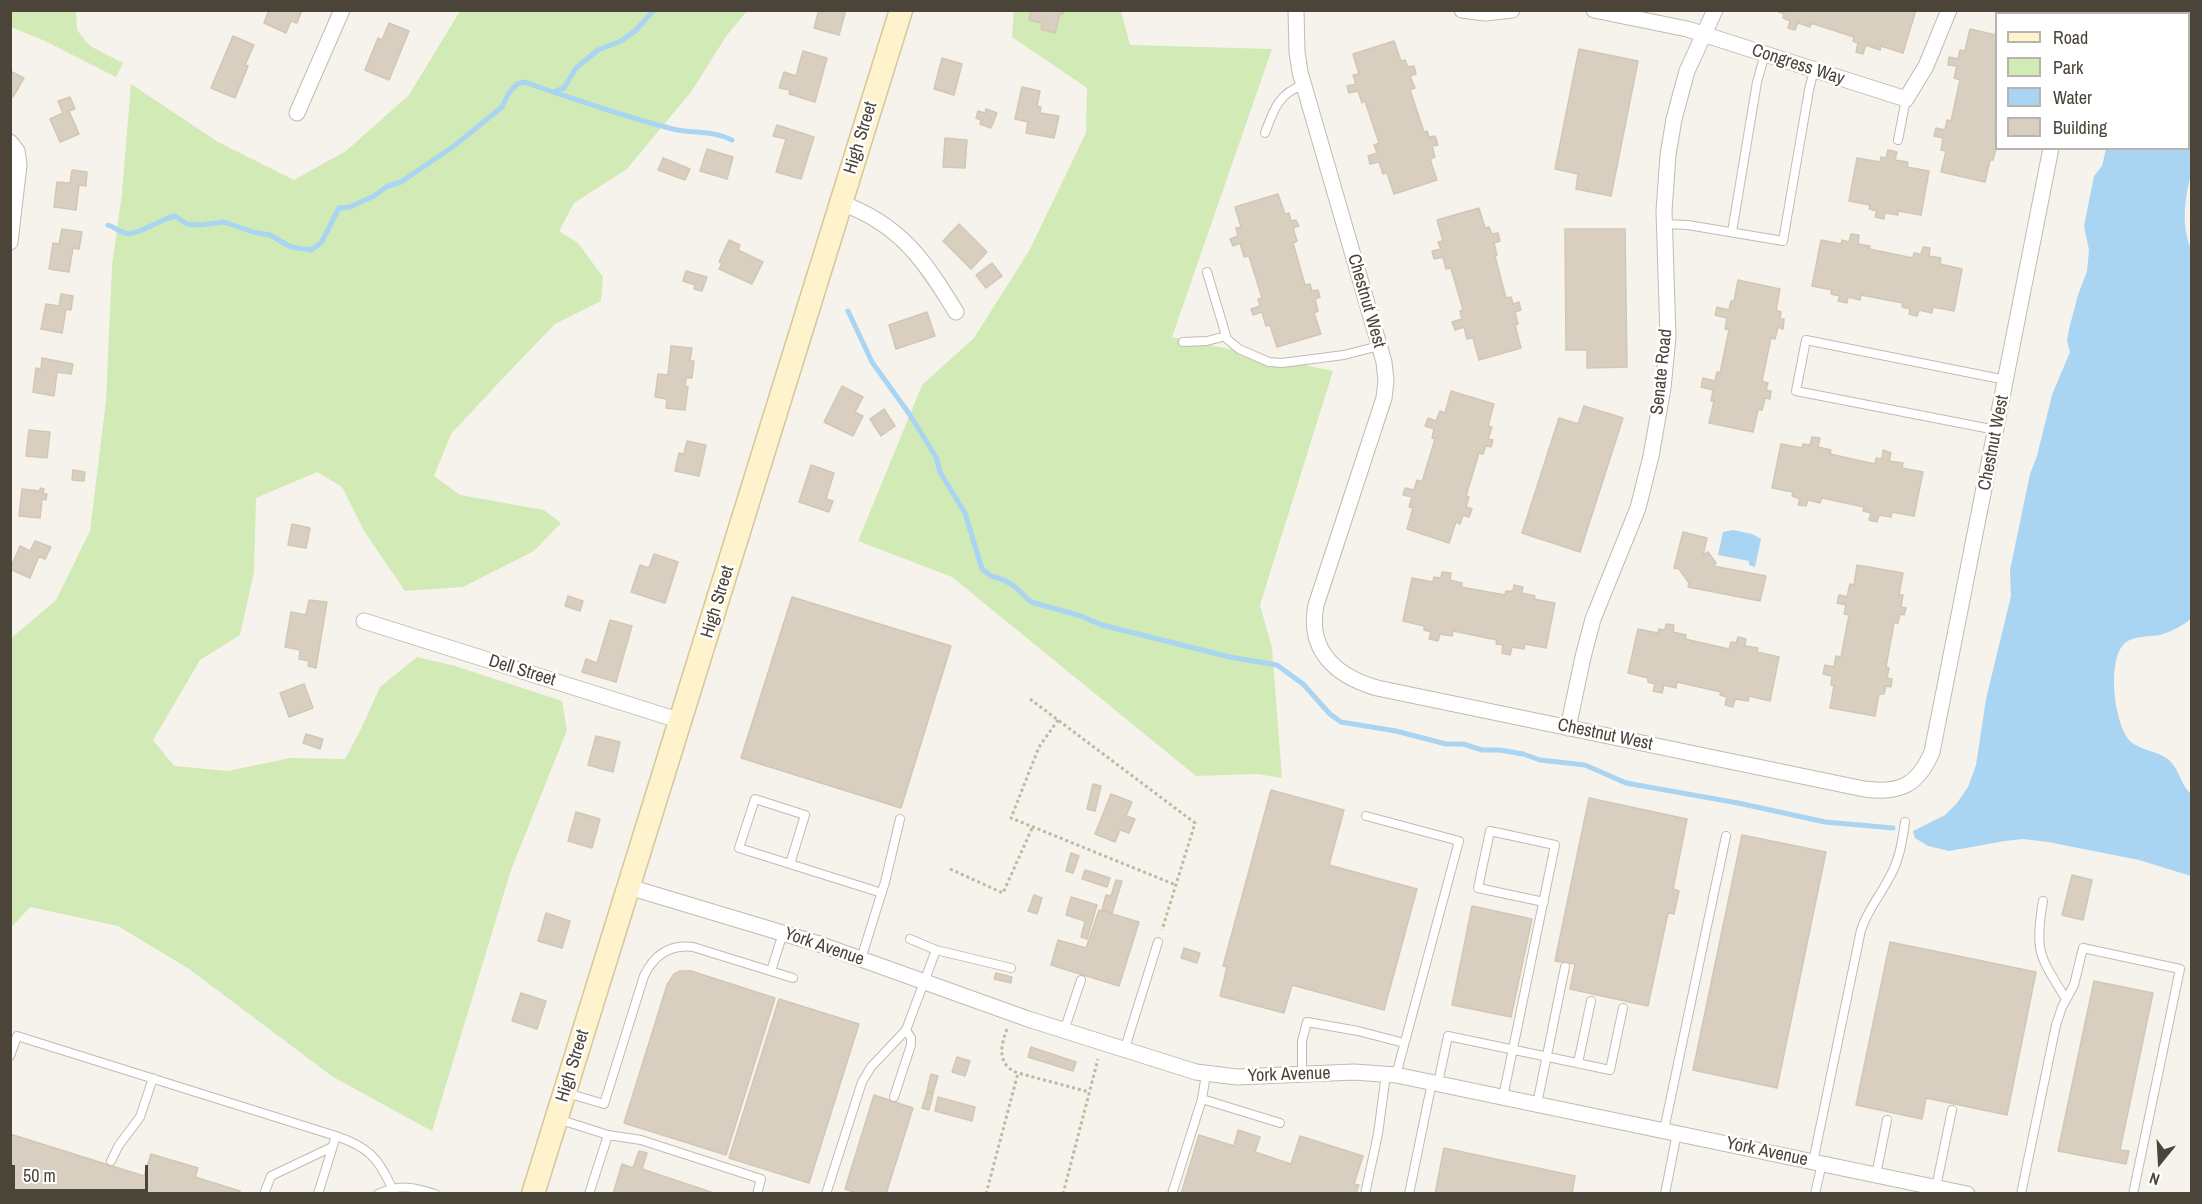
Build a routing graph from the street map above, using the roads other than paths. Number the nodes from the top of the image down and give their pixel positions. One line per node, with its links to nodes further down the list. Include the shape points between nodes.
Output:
1 (342, 10): 14 (street)
2 (901, 10): 19 (main road, High Street)
3 (1296, 10): 12 (street, Chestnut West, via 1297,52)
4 (1462, 10): 5 (street)
5 (1512, 10)
6 (1594, 10): 9 (street, Congress Way)
7 (1715, 10): 9 (street, Senate Road)
8 (1949, 10): 13 (street, via 1926,66)
9 (1704, 34): 10 (street, Congress Way); 20 (street, Senate Road, via 1687,71 1670,138)
10 (1765, 54): 11 (street, Congress Way); 21 (lane)
11 (1814, 70): 13 (street, Congress Way); 21 (lane, via 1783,241)
12 (1304, 85): 15 (lane, via 1281,99); 27 (street, Chestnut West)
13 (1906, 99): 16 (lane)
14 (297, 113)
15 (1265, 134)
16 (1898, 140)
17 (10, 142): 22 (street, via 17,151 19,165)
18 (2051, 150): 28 (street, Chestnut West)
19 (841, 203): 24 (street, via 877,220 909,244); 31 (main road, High Street)
20 (1665, 224): 21 (lane); 32 (street, Senate Road, via 1667,354 1651,456 1640,501 1590,631)
21 (1732, 232)
22 (10, 242)
23 (1207, 272): 25 (lane)
24 (956, 312)
25 (1226, 336): 26 (lane); 27 (lane, via 1235,348 1274,363 1344,355)
26 (1183, 342)
27 (1379, 346): 32 (street, Chestnut West, via 1386,381 1384,398 1316,606 1313,626 1317,644 1339,670 1367,685)
28 (2006, 380): 29 (street, Chestnut West); 29 (lane, via 1806,340 1796,391)
29 (1996, 430): 32 (street, Chestnut West, via 1935,743 1918,778 1893,789 1864,789)
30 (364, 621): 31 (street, Dell Street)
31 (681, 721): 38 (main road, High Street)
32 (1568, 728)
33 (1366, 816): 58 (lane, via 1459,841)
34 (900, 819): 39 (lane)
35 (1905, 822): 83 (lane, via 1894,868 1862,930)
36 (1726, 836): 78 (lane)
37 (790, 864): 37 (lane, via 805,815 755,799 739,848); 39 (lane)
38 (629, 887): 42 (street, York Avenue); 69 (main road, High Street)
39 (882, 893): 46 (lane)
40 (2043, 901): 53 (lane, via 2037,937 2041,957)
41 (1544, 902): 41 (lane, via 1556,845 1490,831 1478,888); 59 (lane)
42 (783, 933): 46 (street, York Avenue); 49 (lane)
43 (910, 939): 45 (lane)
44 (1158, 942): 60 (lane)
45 (936, 950): 48 (lane); 52 (lane)
46 (861, 959): 52 (street, York Avenue)
47 (1565, 967): 62 (lane)
48 (1011, 968)
49 (771, 971): 50 (lane); 69 (lane, via 693,947 668,949 653,961 644,976 604,1104)
50 (794, 978)
51 (1081, 980): 57 (lane)
52 (925, 981): 56 (lane); 57 (street, York Avenue)
53 (2066, 999): 101 (lane, via 2056,1025); 102 (lane, via 2074,985 2083,948 2180,969)
54 (1591, 1001): 63 (lane)
55 (1623, 1008): 63 (lane, via 1610,1070)
56 (906, 1030): 70 (lane, via 911,1045); 94 (lane, via 866,1074)
57 (1064, 1031): 60 (street, York Avenue)
58 (1404, 1043): 65 (lane, via 1307,1022 1302,1041); 66 (lane)
59 (1513, 1049): 62 (lane); 68 (lane, via 1448,1036); 71 (lane)
60 (1124, 1051): 64 (street, York Avenue)
61 (10, 1056): 67 (lane, via 17,1036)
62 (1547, 1057): 63 (lane); 73 (lane)
63 (1578, 1063)
64 (1206, 1074): 65 (street, York Avenue); 72 (lane)
65 (1302, 1074): 66 (street, York Avenue)
66 (1391, 1075): 68 (street, York Avenue); 96 (lane)
67 (153, 1078): 80 (lane); 82 (lane, via 140,1117)
68 (1435, 1083): 71 (street, York Avenue); 97 (lane)
69 (564, 1092): 75 (main road, High Street)
70 (894, 1097)
71 (1503, 1097): 73 (street, York Avenue)
72 (1202, 1099): 77 (lane); 95 (lane)
73 (1537, 1104): 78 (street, York Avenue)
74 (1952, 1110): 85 (lane)
75 (556, 1119): 79 (lane); 91 (main road, High Street)
76 (1887, 1120): 84 (lane)
77 (1280, 1123)
78 (1671, 1132): 83 (street, York Avenue); 98 (lane)
79 (608, 1135): 92 (lane); 93 (lane, via 641,1140 761,1179)
80 (336, 1136): 81 (lane); 86 (lane, via 373,1155)
81 (332, 1147): 87 (lane, via 271,1176); 88 (lane)
82 (111, 1161)
83 (1817, 1162): 84 (street, York Avenue); 99 (lane)
84 (1876, 1174): 85 (street, York Avenue)
85 (1936, 1187): 100 (street, York Avenue)
86 (392, 1188): 89 (lane); 90 (lane, via 407,1187)
87 (264, 1194)
88 (318, 1194)
89 (378, 1194)
90 (435, 1194)
91 (533, 1194)
92 (589, 1194)
93 (757, 1194)
94 (826, 1194)
95 (1172, 1194)
96 (1365, 1194)
97 (1409, 1194)
98 (1665, 1194)
99 (1815, 1194)
100 (1966, 1194)
101 (2021, 1194)
102 (2133, 1194)

